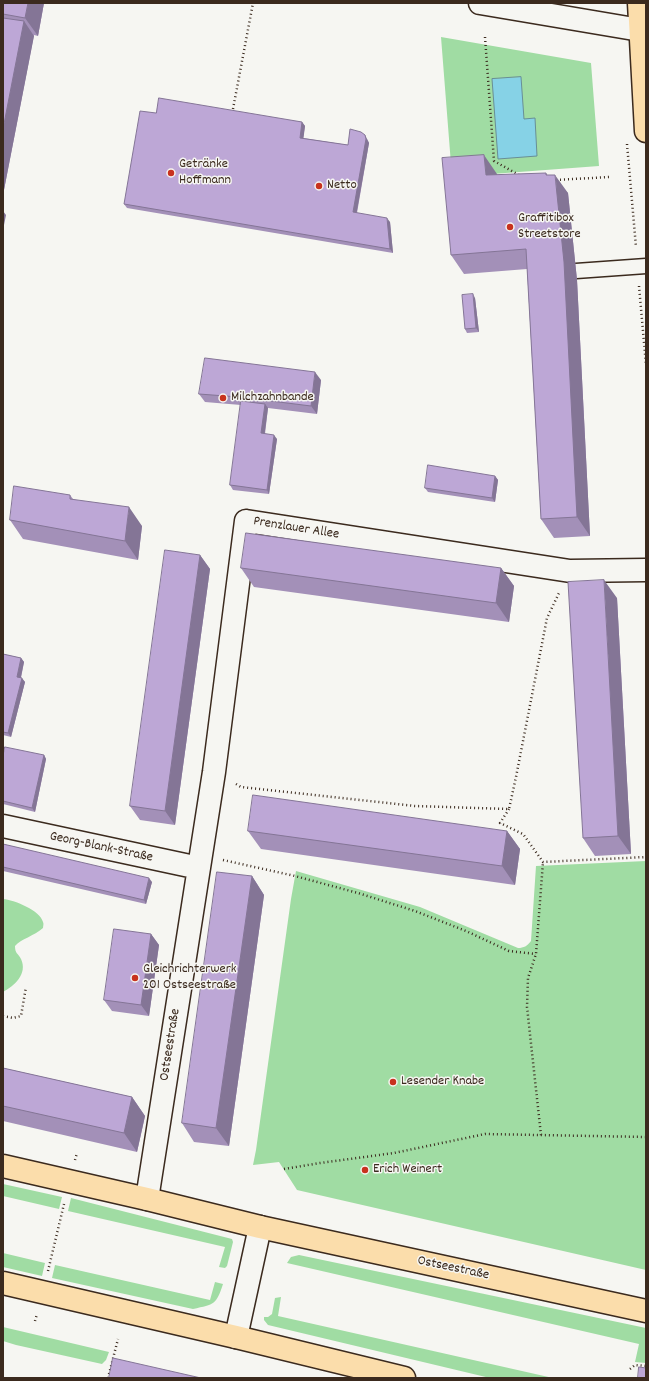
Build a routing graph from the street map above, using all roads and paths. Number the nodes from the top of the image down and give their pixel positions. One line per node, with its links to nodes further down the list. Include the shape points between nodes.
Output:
1 (253, 3): 6 (path)
2 (480, 3): 4 (street)
3 (639, 3): 4 (main road)
4 (643, 31): 7 (main road)
5 (485, 37): 8 (path, via 494,161)
6 (233, 109)
7 (636, 135): 11 (path)
8 (521, 177)
9 (609, 177): 10 (path)
10 (550, 180)
11 (642, 267): 12 (lane); 13 (path)
12 (576, 271)
13 (646, 365)
14 (646, 570): 15 (street, Prenzlauer Allee)
15 (570, 571): 16 (street, Prenzlauer Allee, via 246,521); 17 (path, via 547,618)
16 (214, 772): 17 (path, via 241,787 415,806); 20 (street, Prenzlauer Allee)
17 (509, 809): 21 (path, via 500,823 523,834)
18 (3, 826): 20 (street, Georg-Blank-Straße)
19 (646, 857): 21 (path)
20 (200, 862): 22 (path, via 295,876 358,893 415,911 510,951); 31 (street, Ostseestraße)
21 (543, 862): 22 (path)
22 (536, 954): 25 (path, via 528,978 527,1007)
23 (26, 987): 24 (path, via 21,1016)
24 (3, 1016)
25 (541, 1135): 26 (path); 29 (path, via 485,1134)
26 (646, 1137)
27 (77, 1153): 30 (path)
28 (3, 1166): 30 (main road, Ostseestraße)
29 (284, 1170)
30 (70, 1181): 31 (main road, Ostseestraße); 34 (path)
31 (147, 1199): 32 (main road, Ostseestraße)
32 (260, 1227): 35 (main road, Ostseestraße); 37 (street)
33 (3, 1283): 34 (main road)
34 (42, 1292): 36 (path); 37 (main road)
35 (646, 1311)
36 (35, 1321)
37 (236, 1337): 42 (main road)
38 (118, 1339): 41 (path)
39 (646, 1366): 40 (path, via 634,1365)
40 (630, 1369)
41 (108, 1378)
42 (404, 1378)

